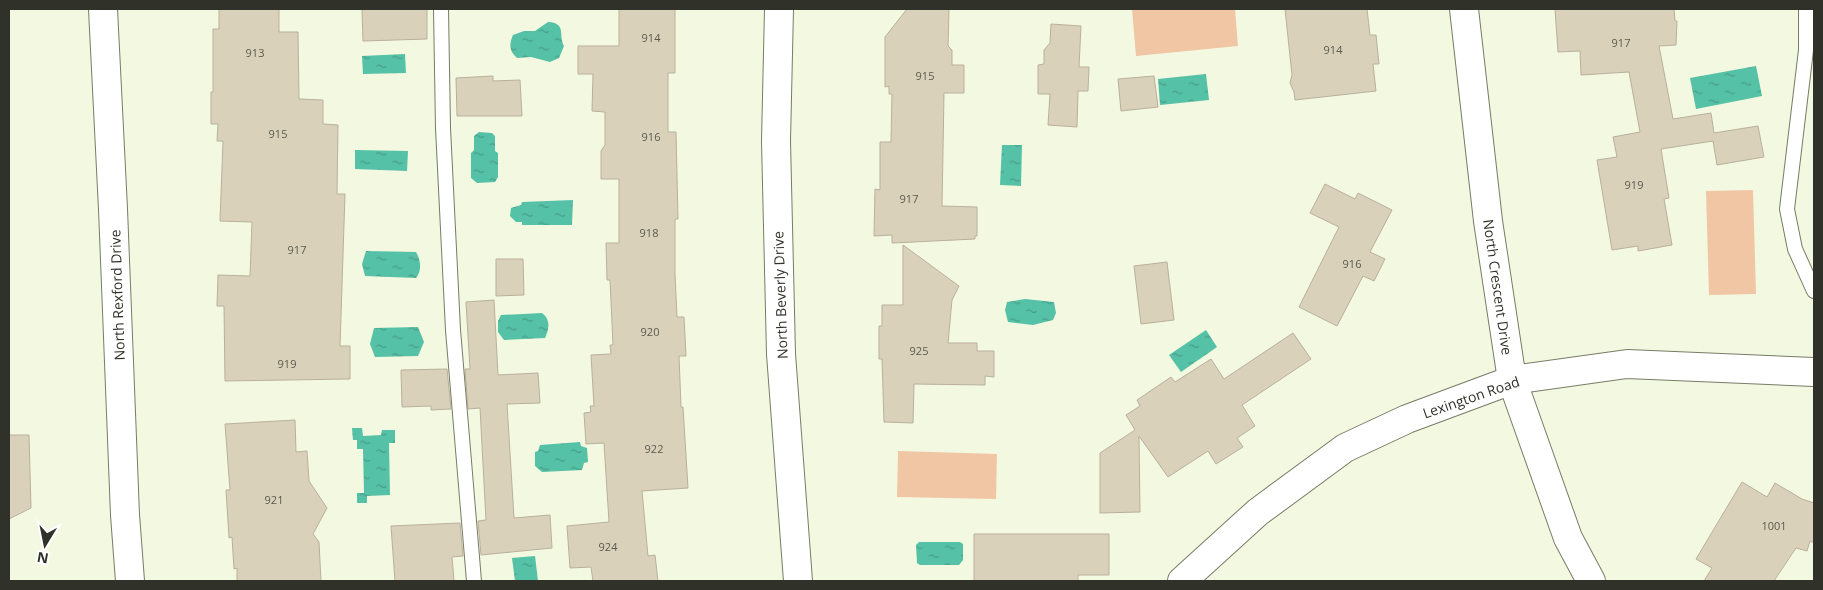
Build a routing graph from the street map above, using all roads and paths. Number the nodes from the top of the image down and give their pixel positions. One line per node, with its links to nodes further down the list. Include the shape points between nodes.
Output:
1 (103, 9): 9 (street, North Rexford Drive)
2 (441, 9): 10 (lane, via 453,330)
3 (779, 9): 11 (street, North Beverly Drive, via 776,141 781,354)
4 (1464, 9): 8 (street, North Crescent Drive, via 1488,221)
5 (1806, 9): 6 (lane, via 1806,50 1787,209 1795,249)
6 (1814, 291)
7 (1814, 372): 8 (street, Lexington Road, via 1626,364)
8 (1512, 380): 12 (street, Lexington Road, via 1407,419 1345,448 1258,512); 13 (street, North Crescent Drive, via 1568,538)
9 (130, 581)
10 (474, 581)
11 (798, 581)
12 (1182, 581)
13 (1591, 581)

